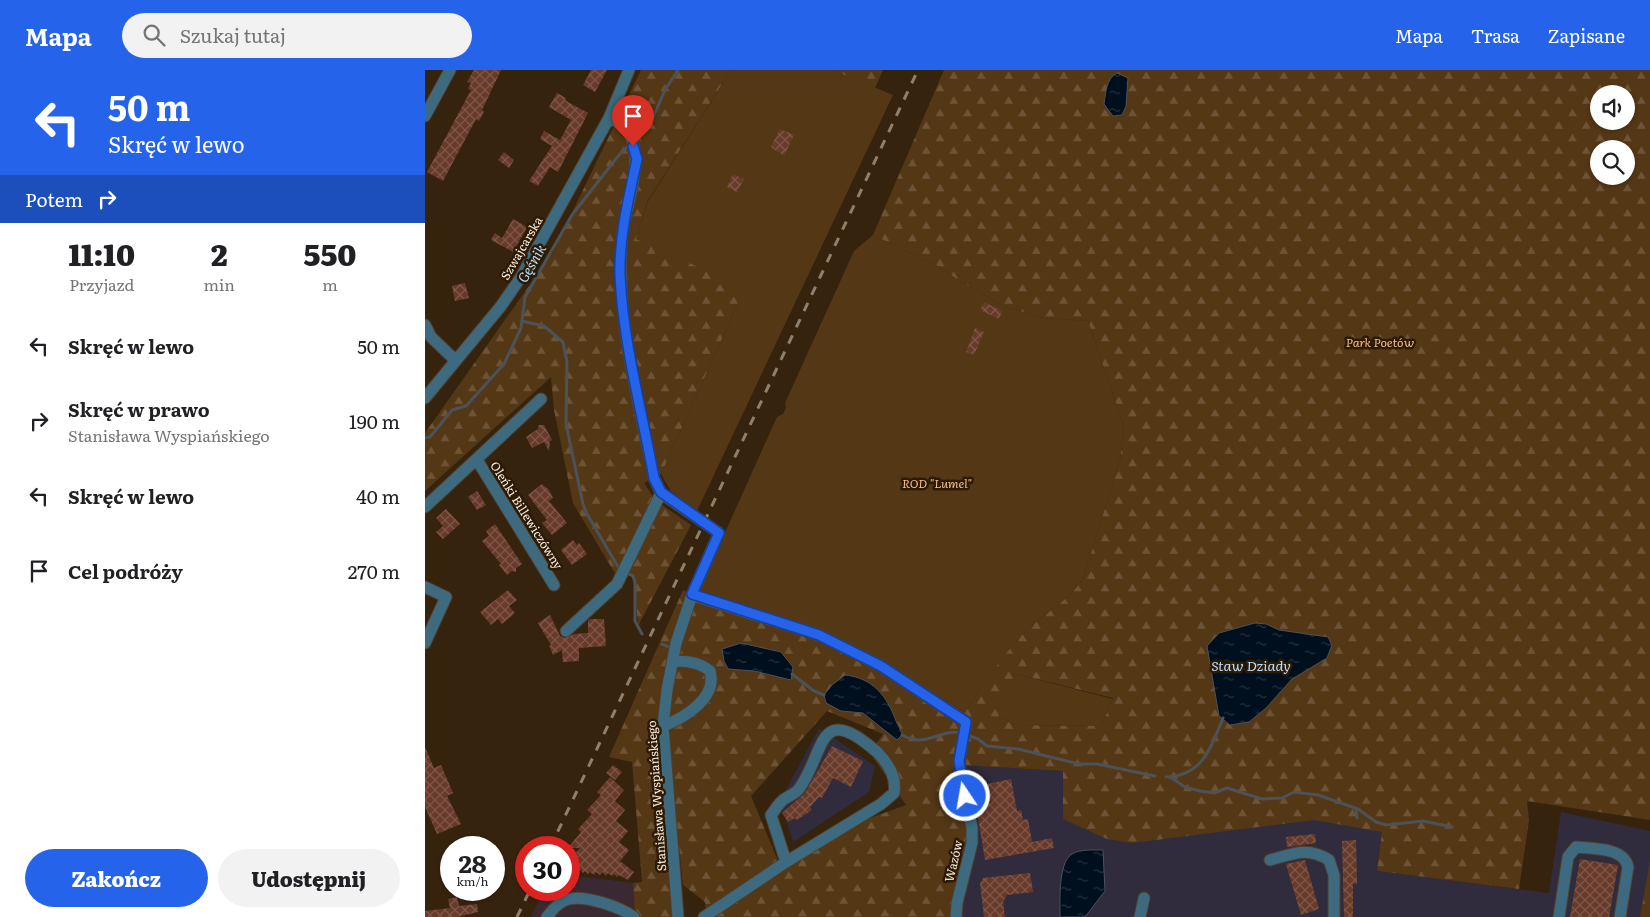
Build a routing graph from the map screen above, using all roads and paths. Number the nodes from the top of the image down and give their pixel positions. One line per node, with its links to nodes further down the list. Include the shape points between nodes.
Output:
1 (449, 70): 3 (street)
2 (629, 70): 4 (street, Szwajcarska)
3 (425, 116)
4 (609, 118): 6 (street, Szwajcarska, via 521,277); 10 (street, via 630,133 637,159 622,236 620,274 628,340 654,478)
5 (425, 326): 6 (street, via 431,337)
6 (455, 360): 7 (street, Szwajcarska)
7 (425, 398)
8 (541, 399): 9 (street, Oleńki Billewiczówny)
9 (477, 460): 11 (street, Oleńki Billewiczówny); 12 (street, Oleńki Billewiczówny)
10 (661, 492): 14 (street, Stanisława Wyspiańskiego, via 719,533); 15 (street, via 624,572 610,592)
11 (425, 507)
12 (554, 585)
13 (425, 587): 16 (street, via 446,597)
14 (692, 594): 17 (street, Stanisława Wyspiańskiego); 26 (street, Wazów, via 819,635 881,666 965,724 960,774 972,828 972,843)
15 (566, 631)
16 (425, 643)
17 (673, 661): 18 (street, Stanisława Wyspiańskiego); 18 (street, via 696,662 704,666 710,671 711,682 703,700)
18 (663, 726): 24 (street, Stanisława Wyspiańskiego)
19 (1270, 860): 28 (street, via 1294,852 1311,852 1329,860 1334,875)
20 (786, 862): 20 (street, via 881,804 893,793 894,778 884,759 842,729 825,737 798,790 783,800 771,815); 25 (street)
21 (1144, 898): 27 (street)
22 (547, 917): 23 (street, via 569,899 616,907)
23 (633, 917)
24 (678, 917)
25 (704, 917)
26 (956, 917)
27 (1140, 917)
28 (1334, 917)
29 (1559, 917): 30 (street, via 1568,857 1576,848 1605,851 1627,859)
30 (1620, 917)

